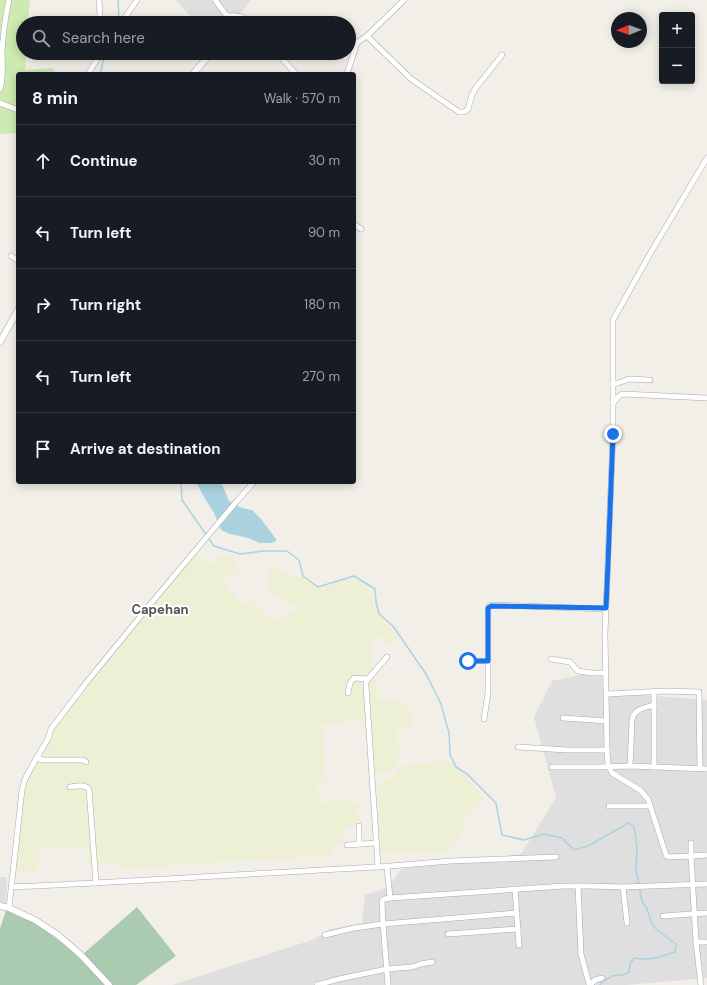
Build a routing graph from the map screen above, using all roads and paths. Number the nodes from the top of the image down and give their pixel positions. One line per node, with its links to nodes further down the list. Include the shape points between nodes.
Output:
1 (8, 0): 10 (street)
2 (99, 0): 6 (street)
3 (137, 0): 7 (street)
4 (215, 0): 8 (street)
5 (404, 0): 11 (street)
6 (100, 16)
7 (126, 16)
8 (227, 16): 9 (street)
9 (239, 16)
10 (1, 34): 22 (street, via 3,77)
11 (367, 36): 12 (street); 13 (street, via 410,78 459,112 468,109 475,89)
12 (356, 46)
13 (502, 55)
14 (96, 60): 18 (street)
15 (206, 60): 19 (street)
16 (283, 60): 20 (street)
17 (352, 60): 21 (street)
18 (89, 72)
19 (195, 72)
20 (294, 72)
21 (348, 72)
22 (0, 89)
23 (0, 103): 24 (street)
24 (16, 109)
25 (707, 158): 33 (street, via 614,318)
26 (356, 225): 27 (street)
27 (361, 229)
28 (11, 256): 29 (street)
29 (16, 260)
30 (16, 314): 31 (street)
31 (0, 342)
32 (650, 380): 33 (street, via 629,379)
33 (613, 384): 34 (street)
34 (613, 390): 35 (street); 37 (street)
35 (622, 394): 36 (street); 37 (street)
36 (707, 398)
37 (614, 403): 39 (street)
38 (252, 484): 55 (street, via 86,683 50,730 48,739)
39 (606, 608): 43 (street, via 491,606 488,608); 44 (street)
40 (387, 657): 45 (street)
41 (551, 659): 44 (street, via 570,662 578,671)
42 (468, 661): 43 (street)
43 (488, 661): 51 (street, via 488,693)
44 (606, 673): 48 (street)
45 (368, 679): 47 (street, via 354,678); 67 (street, via 366,686)
46 (654, 692): 48 (street); 49 (street); 61 (street, via 700,693)
47 (348, 693)
48 (607, 694): 52 (street)
49 (654, 705): 57 (street, via 638,710 633,716); 60 (street)
50 (563, 718): 52 (street)
51 (484, 719)
52 (606, 721): 54 (street)
53 (518, 747): 54 (street)
54 (607, 750): 59 (street)
55 (37, 757): 56 (street, via 42,760); 80 (street, via 22,790)
56 (86, 762)
57 (630, 766): 59 (street); 60 (street)
58 (552, 767): 59 (street)
59 (608, 767): 65 (street, via 614,774 640,790 648,799)
60 (654, 767): 61 (street)
61 (700, 769): 62 (street)
62 (707, 769)
63 (70, 787): 76 (street, via 84,786 90,789)
64 (609, 806): 65 (street)
65 (650, 806): 72 (street, via 666,855)
66 (358, 826): 69 (street)
67 (376, 843): 69 (street); 74 (street)
68 (691, 843): 72 (street)
69 (359, 844): 70 (street)
70 (347, 845)
71 (707, 855): 72 (street)
72 (691, 856): 77 (street)
73 (556, 857): 75 (street, via 450,861)
74 (378, 867): 75 (street); 76 (street)
75 (387, 867): 83 (street)
76 (96, 883): 80 (street)
77 (693, 884): 78 (street); 81 (street); 88 (street)
78 (707, 884)
79 (578, 886): 81 (street); 82 (street); 100 (street, via 581,954 589,984)
80 (11, 887): 85 (street)
81 (623, 887): 90 (street)
82 (515, 889): 83 (street); 86 (street)
83 (390, 898): 91 (street, via 382,901)
84 (0, 906): 85 (street)
85 (9, 908): 102 (street, via 35,920 58,935)
86 (517, 913): 91 (street); 92 (street)
87 (707, 913): 88 (street)
88 (694, 914): 89 (street); 95 (street)
89 (663, 916)
90 (627, 923)
91 (383, 924): 94 (street); 99 (street)
92 (518, 929): 93 (street); 97 (street)
93 (448, 934)
94 (325, 935)
95 (696, 942): 96 (street); 105 (street)
96 (707, 942)
97 (519, 945)
98 (432, 962): 99 (street)
99 (387, 969): 101 (street, via 339,978); 104 (street)
100 (602, 978)
101 (325, 984): 103 (street)
102 (109, 985)
103 (317, 985)
104 (388, 985)
105 (701, 985)

